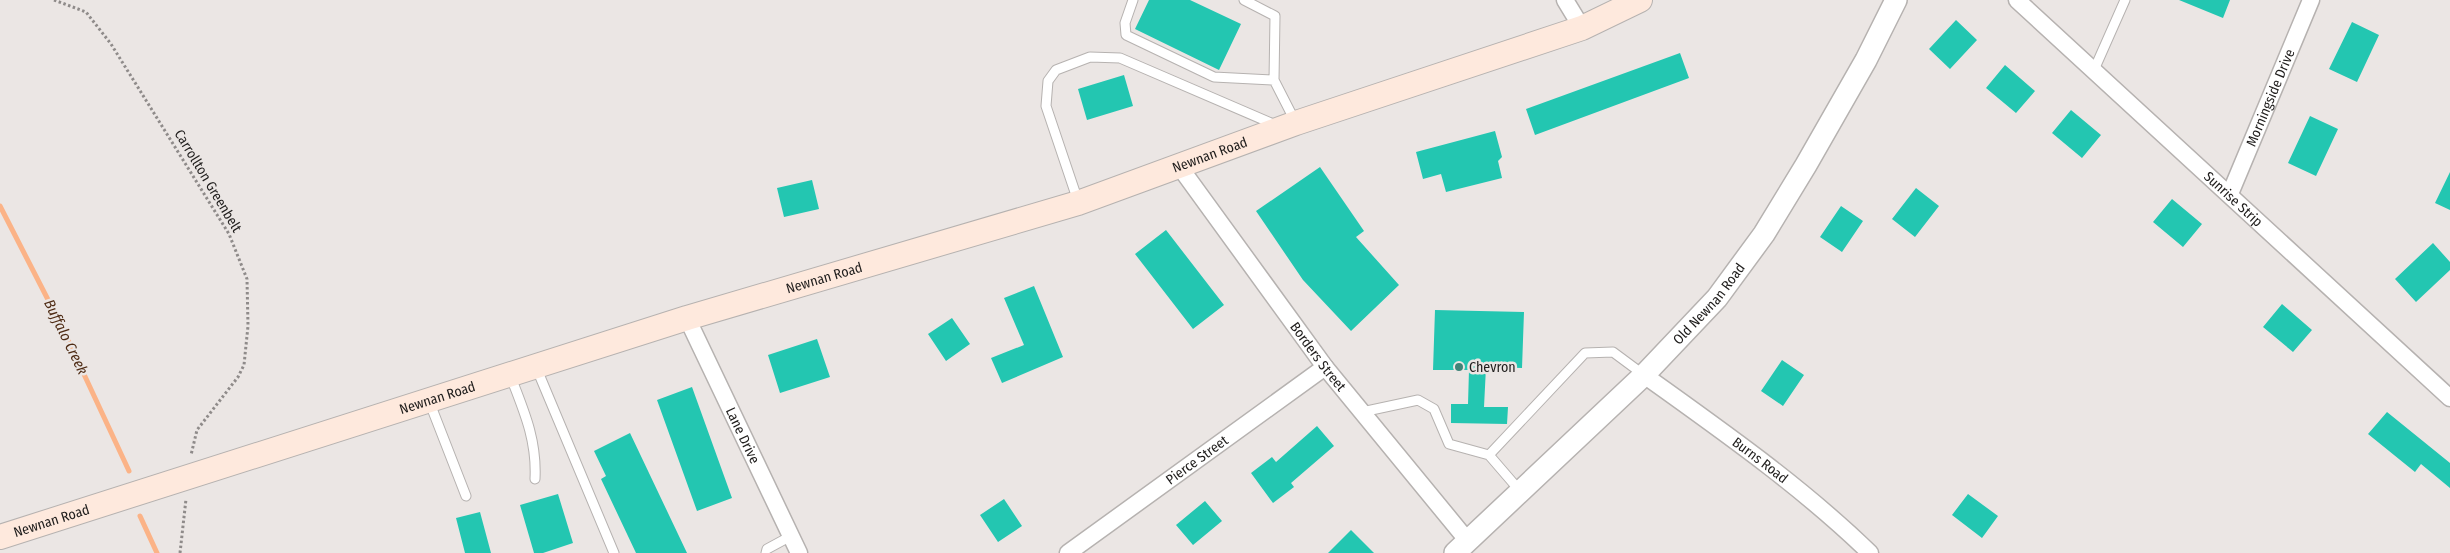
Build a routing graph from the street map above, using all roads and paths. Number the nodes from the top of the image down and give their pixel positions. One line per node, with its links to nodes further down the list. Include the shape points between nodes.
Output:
1 (54, 0): 26 (path, Carrollton Greenbelt, via 86,12 99,26 229,234 247,279 248,326 244,365 238,378 197,430)
2 (1133, 0): 12 (lane, via 1125,22 1126,35 1214,76)
3 (1244, 0): 12 (lane, via 1275,16)
4 (1565, 0): 10 (street)
5 (1896, 0): 21 (street, Old Newnan Road, via 1866,60 1764,234 1717,298)
6 (2017, 0): 11 (street, Sunrise Strip)
7 (2125, 0): 11 (lane)
8 (2311, 0): 15 (street, Morningside Drive, via 2232,189)
9 (1624, 3): 10 (main road, Newnan Road)
10 (1582, 28): 13 (main road, Newnan Road)
11 (2094, 70): 15 (street, Sunrise Strip)
12 (1274, 80): 13 (lane)
13 (1289, 126): 14 (main road, Newnan Road); 16 (lane, via 1120,58 1090,57 1056,70 1048,81 1046,106)
14 (1179, 166): 16 (main road, Newnan Road); 19 (street, Borders Street)
15 (2225, 190): 22 (street, Sunrise Strip)
16 (1078, 203): 17 (main road, Newnan Road)
17 (687, 318): 18 (main road, Newnan Road); 31 (street, Lane Drive)
18 (535, 367): 20 (main road, Newnan Road); 35 (lane)
19 (1325, 367): 24 (street, Borders Street); 38 (street, Pierce Street)
20 (510, 375): 23 (main road, Newnan Road); 27 (lane, via 525,411 536,455)
21 (1644, 375): 25 (lane, via 1613,352 1585,353); 28 (street, Old Newnan Road); 39 (street, Burns Road, via 1769,466 1829,514)
22 (2450, 398)
23 (429, 400): 29 (lane); 32 (main road, Newnan Road)
24 (1362, 412): 25 (lane, via 1418,400 1434,409 1450,444); 33 (street, Borders Street)
25 (1489, 455): 28 (lane)
26 (190, 459)
27 (535, 479)
28 (1521, 492): 33 (street, Old Newnan Road)
29 (466, 496)
30 (186, 499): 34 (path)
31 (791, 536): 36 (lane); 37 (street, Lane Drive)
32 (0, 537)
33 (1461, 547)
34 (180, 553)
35 (614, 553)
36 (766, 553)
37 (799, 553)
38 (1068, 553)
39 (1870, 553)

